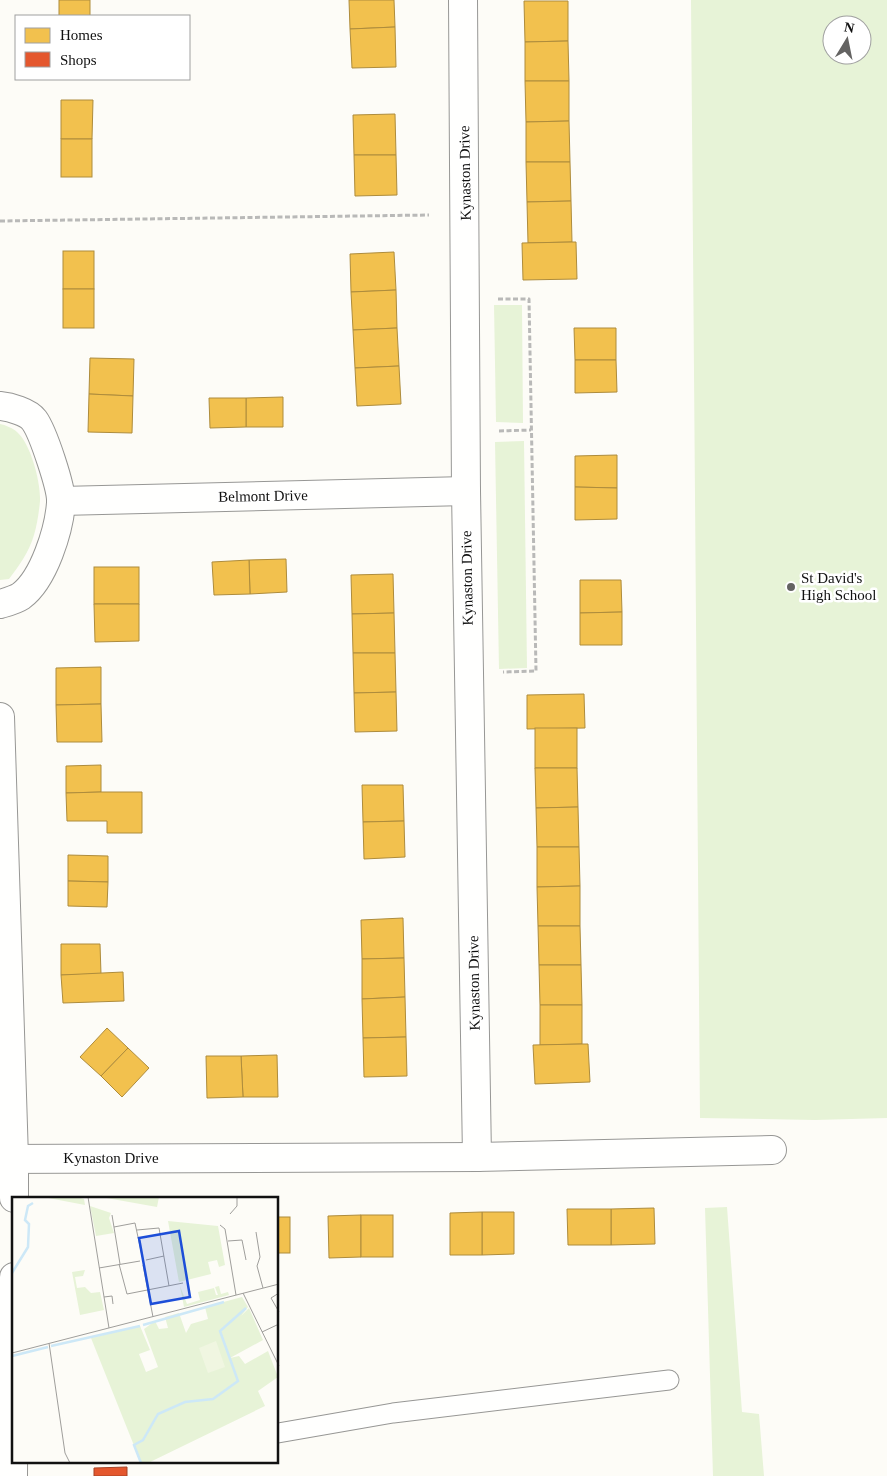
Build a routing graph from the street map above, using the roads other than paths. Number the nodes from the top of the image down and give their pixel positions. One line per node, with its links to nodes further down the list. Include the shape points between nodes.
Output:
1 (463, 0): 3 (street, Kynaston Drive)
2 (0, 406): 4 (street, via 13,408 34,419 49,454)
3 (466, 491): 4 (street, Belmont Drive); 8 (street, Kynaston Drive)
4 (61, 501): 5 (street, via 56,532 34,582 21,596)
5 (0, 604)
6 (0, 717): 9 (street)
7 (772, 1150): 8 (street, Kynaston Drive)
8 (478, 1157): 9 (street, Kynaston Drive)
9 (7, 1159): 10 (street)
10 (14, 1197)
11 (12, 1370): 14 (street)
12 (669, 1380): 13 (lane, via 393,1413)
13 (279, 1432)
14 (10, 1464)

